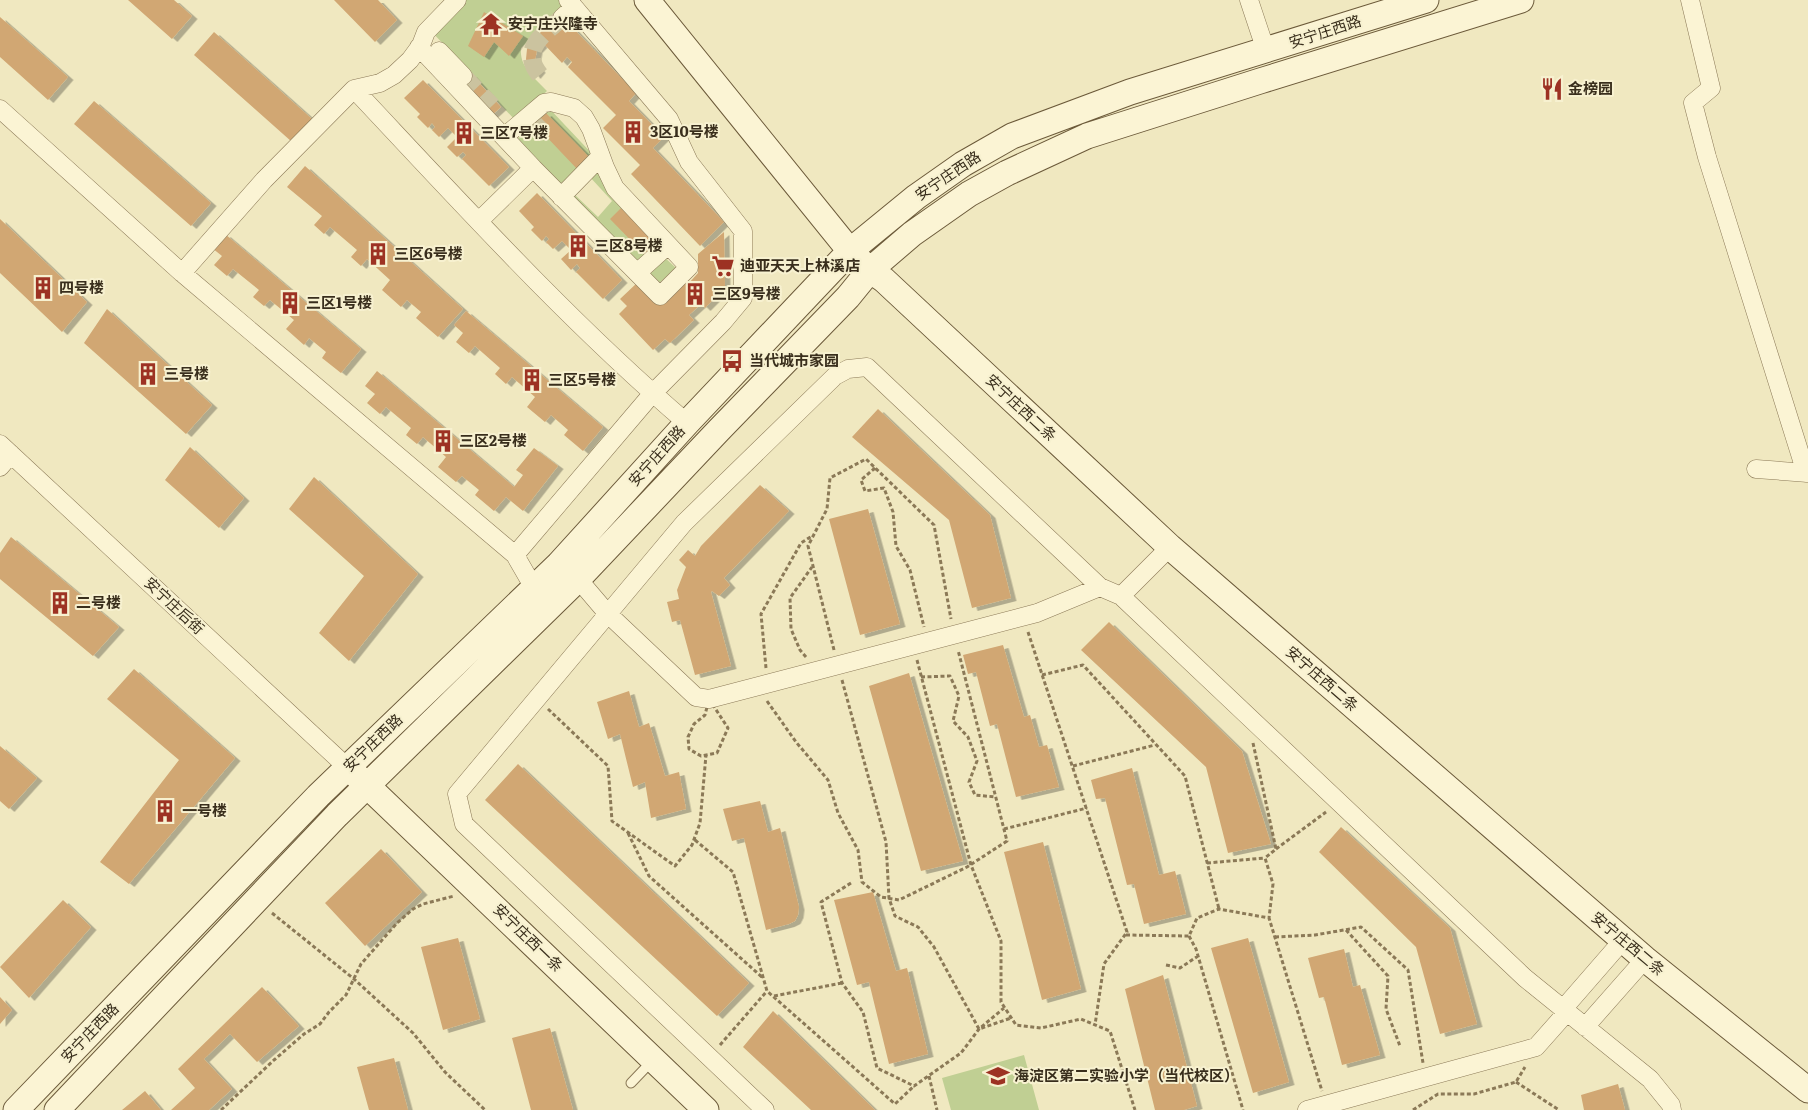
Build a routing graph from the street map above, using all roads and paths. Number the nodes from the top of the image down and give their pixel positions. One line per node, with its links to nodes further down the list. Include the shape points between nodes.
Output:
1 (458, 0): 8 (street)
2 (647, 0): 19 (main road, 安宁庄西二条)
3 (1249, 0): 9 (street)
4 (1426, 0): 9 (main road, 安宁庄西路)
5 (1521, 0): 20 (main road, 安宁庄西路, via 1087,136 1007,172 969,194 912,234)
6 (1690, 0): 28 (street, via 1712,88 1693,103 1707,157)
7 (568, 8): 23 (street, via 669,119 689,162 743,231 743,298)
8 (422, 42): 10 (street); 11 (street, via 394,76); 13 (street)
9 (1266, 51): 19 (main road, 安宁庄西路, via 1130,92 1012,136 963,164 916,197)
10 (463, 76)
11 (354, 89): 17 (street); 21 (street, via 264,180)
12 (0, 109): 21 (street)
13 (504, 137): 14 (street, via 529,125 544,103 551,102 574,108 584,117); 15 (street)
14 (601, 156): 16 (street); 18 (street, via 615,188)
15 (533, 168): 16 (street); 17 (street)
16 (561, 196): 22 (street)
17 (479, 221): 23 (street)
18 (668, 244): 22 (street); 22 (street, via 689,267 660,296)
19 (850, 251): 20 (main road, 安宁庄西二条); 24 (main road, 安宁庄西路)
20 (870, 270): 30 (main road, 安宁庄西二条, via 892,286); 33 (main road, 安宁庄西路, via 848,297 719,430)
21 (182, 273): 31 (street)
22 (637, 274)
23 (652, 394): 24 (street); 31 (street)
24 (686, 424): 33 (main road, 安宁庄西路)
25 (4, 455): 53 (street, 安宁庄后街)
26 (875, 468): 29 (path, via 866,459 830,478 827,509); 39 (path, via 934,526); 40 (path, via 861,480 865,491 884,488 893,512 896,546 910,570)
27 (1756, 469): 28 (street)
28 (1807, 473)
29 (813, 536): 32 (path, via 808,546); 45 (path, via 801,543 761,614)
30 (1170, 547): 36 (street); 75 (main road, 安宁庄西二条)
31 (516, 555): 35 (street)
32 (813, 567): 41 (path); 42 (path, via 790,598 791,629 800,650)
33 (569, 572): 35 (main road, 安宁庄西路); 37 (street); 54 (main road)
34 (1100, 587): 36 (street); 37 (street, via 867,367 848,368 835,376 684,523); 38 (street)
35 (534, 588): 53 (main road, 安宁庄西路)
36 (1121, 596): 48 (street)
37 (607, 613): 46 (street); 47 (street)
38 (1023, 617): 39 (street); 43 (path)
39 (954, 636): 40 (street); 55 (path)
40 (920, 644): 41 (street); 44 (path)
41 (838, 665): 42 (street); 67 (path, via 886,842)
42 (818, 670): 45 (street)
43 (1042, 675): 50 (path, via 1083,665); 52 (path)
44 (921, 677): 55 (path, via 950,676 959,696 953,721 968,736 977,761 969,782 976,795); 64 (path)
45 (762, 685): 47 (street); 67 (path, via 796,742 828,780 838,813 858,850 862,882 881,896)
46 (536, 698): 59 (path, via 608,766 612,821); 92 (street, via 457,794 464,824)
47 (707, 707): 49 (path); 49 (path); 51 (path, via 688,737 689,749 701,756)
48 (1246, 715): 56 (street); 61 (path)
49 (723, 719): 51 (path, via 728,728 717,753)
50 (1155, 745): 52 (path); 63 (path, via 1185,776)
51 (706, 755): 60 (path, via 700,823)
52 (1073, 766): 57 (path)
53 (348, 768): 54 (main road, 安宁庄西一条); 101 (main road, 安宁庄西路)
54 (368, 786): 68 (main road); 93 (main road, 安宁庄西一条)
55 (996, 797): 58 (path)
56 (1338, 802): 61 (path); 85 (street, via 1524,978)
57 (1087, 808): 58 (path); 72 (path, via 1127,932)
58 (1004, 829): 64 (path, via 1007,841)
59 (627, 832): 60 (path, via 675,866); 80 (path, via 649,876)
60 (694, 840): 80 (path, via 733,872)
61 (1276, 849): 62 (path)
62 (1265, 858): 63 (path); 70 (path, via 1273,884)
63 (1207, 863): 69 (path)
64 (971, 865): 67 (path, via 899,900); 84 (path, via 1001,941 1001,1002)
65 (851, 883): 81 (path, via 821,902)
66 (460, 889): 79 (path, via 448,899 435,900 413,909 361,964)
67 (890, 898): 89 (path, via 894,916 918,927 934,947)
68 (257, 899): 79 (path); 102 (main road)
69 (1220, 909): 70 (path); 73 (path, via 1197,918)
70 (1269, 918): 74 (path)
71 (1346, 929): 74 (path); 90 (path, via 1388,976 1386,1009); 95 (path, via 1361,927 1408,970)
72 (1125, 935): 73 (path); 87 (path, via 1104,964)
73 (1189, 936): 76 (path)
74 (1275, 937): 100 (path)
75 (1623, 940): 77 (main road, 安宁庄西二条); 85 (street)
76 (1198, 956): 78 (path, via 1180,968); 109 (path)
77 (1645, 959): 88 (street); 99 (main road, 安宁庄西二条)
78 (1166, 965)
79 (354, 979): 103 (path, via 346,995 320,1024 274,1060); 104 (path, via 413,1033 444,1072)
80 (764, 979): 82 (path)
81 (842, 983): 83 (path); 98 (path, via 863,1012 877,1068)
82 (767, 990): 83 (path); 92 (path)
83 (773, 996): 98 (path, via 895,1104)
84 (1004, 1008): 86 (path); 89 (path)
85 (1565, 1011): 88 (street); 91 (street)
86 (1011, 1018): 87 (path, via 1016,1025 1041,1028 1081,1019); 89 (path)
87 (1095, 1024): 108 (path, via 1110,1030)
88 (1585, 1027): 113 (street, via 1650,1078)
89 (979, 1029): 94 (path, via 960,1053)
90 (1400, 1046)
91 (1536, 1047): 95 (street); 96 (path)
92 (710, 1058): 106 (street)
93 (654, 1059): 97 (lane); 105 (main road, 安宁庄西一条)
94 (929, 1076): 98 (path); 107 (path)
95 (1425, 1078): 100 (street)
96 (1516, 1082): 111 (path, via 1474,1094 1438,1094); 112 (path)
97 (631, 1083)
98 (914, 1086)
99 (1808, 1090)
100 (1326, 1105): 110 (street)
101 (16, 1110)
102 (57, 1110)
103 (221, 1110)
104 (485, 1110)
105 (706, 1110)
106 (765, 1110)
107 (937, 1110)
108 (1135, 1110)
109 (1243, 1110)
110 (1307, 1110)
111 (1412, 1110)
112 (1559, 1110)
113 (1672, 1110)

